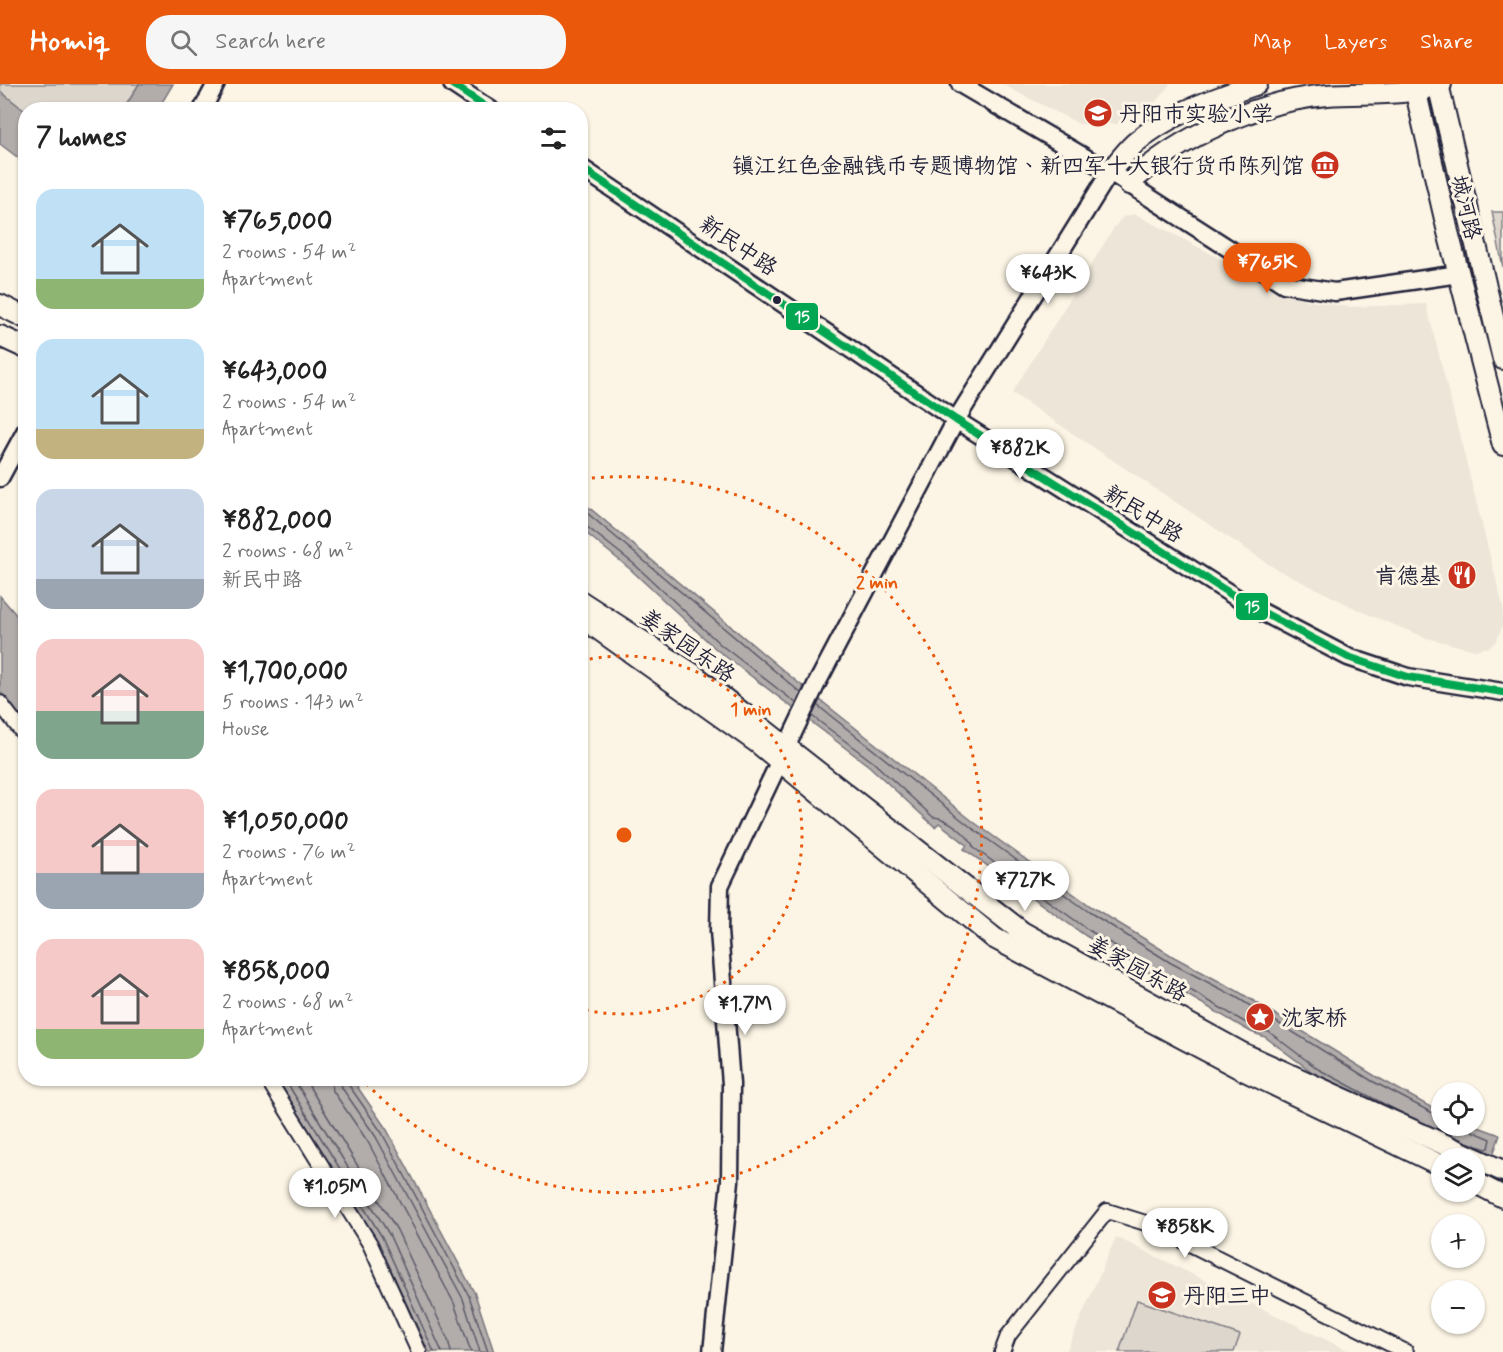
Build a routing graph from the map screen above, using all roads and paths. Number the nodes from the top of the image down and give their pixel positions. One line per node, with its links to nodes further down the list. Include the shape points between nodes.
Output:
1 (216, 84): 7 (street)
2 (452, 84): 8 (street)
3 (960, 84): 10 (street)
4 (1257, 84): 10 (main road, via 1167,120 1135,144)
5 (1439, 84): 6 (main road); 17 (main road, 城河路)
6 (1415, 88): 11 (main road, via 1324,95 1271,106 1199,136 1150,164); 12 (main road, 城河路)
7 (206, 102)
8 (479, 102)
9 (588, 172): 18 (street, 新民中路)
10 (1110, 172): 11 (street); 18 (street)
11 (1129, 184): 12 (street, via 1284,284 1335,292)
12 (1459, 274): 20 (main road, 城河路)
13 (0, 305): 14 (main road)
14 (18, 314)
15 (0, 336): 16 (main road)
16 (18, 344)
17 (1503, 359)
18 (956, 420): 24 (street, 新民中路, via 1245,603 1348,657 1408,677); 27 (street)
19 (18, 445): 21 (street)
20 (1503, 445)
21 (0, 478)
22 (588, 606): 27 (main road, 姜家园东路, via 694,675)
23 (588, 621): 27 (main road, 姜家园东路)
24 (1503, 692)
25 (0, 703): 26 (street)
26 (18, 727)
27 (783, 753): 29 (main road, 姜家园东路, via 994,938 1237,1067); 30 (main road, 姜家园东路, via 1022,932 1242,1053); 34 (street, via 720,886 719,931 731,1084 730,1181)
28 (272, 1086): 33 (street, via 370,1244)
29 (1431, 1161)
30 (1503, 1171)
31 (1485, 1188): 32 (main road)
32 (1503, 1197)
33 (419, 1352)
34 (712, 1352)
35 (1002, 1352): 36 (street, via 1008,1336 1107,1211 1152,1225)
36 (1406, 1352)

